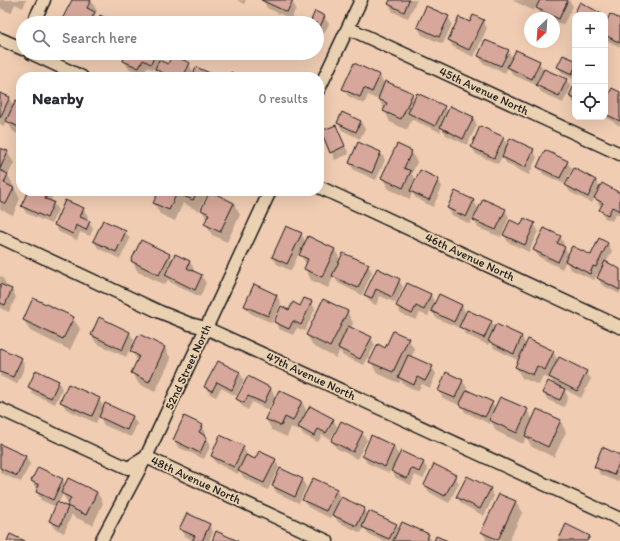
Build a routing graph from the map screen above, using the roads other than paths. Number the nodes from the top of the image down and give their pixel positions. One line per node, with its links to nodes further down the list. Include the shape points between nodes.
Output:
1 (44, 0): 3 (street)
2 (361, 0): 4 (street)
3 (36, 16)
4 (348, 28): 9 (street); 10 (street, 45th Avenue North)
5 (0, 38): 6 (street)
6 (16, 45)
7 (47, 60): 8 (street)
8 (72, 72)
9 (324, 78)
10 (620, 154)
11 (324, 189): 14 (street, 46th Avenue North)
12 (268, 196): 15 (street, 52nd Street North)
13 (0, 237): 15 (street, 47th Avenue North, via 160,312)
14 (620, 327)
15 (206, 328): 17 (street, 52nd Street North); 18 (street, 47th Avenue North)
16 (0, 409): 17 (street, 48th Avenue North, via 128,468)
17 (146, 457): 19 (street, 52nd Street North); 20 (street, 48th Avenue North)
18 (620, 519)
19 (101, 541)
20 (327, 541)

